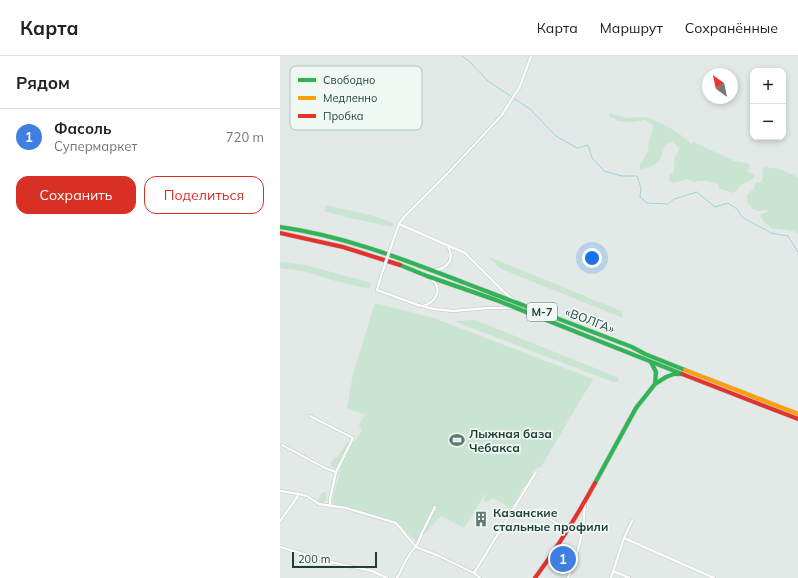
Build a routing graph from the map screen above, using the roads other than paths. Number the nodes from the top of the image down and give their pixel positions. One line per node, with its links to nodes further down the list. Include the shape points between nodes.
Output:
1 (531, 56): 2 (street, via 520,86 502,115)
2 (399, 224): 5 (street); 9 (street, bridge, via 377,290)
3 (280, 227): 6 (main road, «ВОЛГА» / М-7, via 344,240)
4 (280, 234): 7 (main road, «ВОЛГА» / М-7, via 343,247)
5 (448, 245): 6 (street, via 451,252 450,261); 8 (street, via 465,253)
6 (435, 271): 8 (main road, «ВОЛГА» / М-7)
7 (428, 276): 9 (street, via 438,286 438,293 436,298); 10 (main road, «ВОЛГА» / М-7)
8 (518, 303): 14 (main road, «ВОЛГА» / М-7)
9 (423, 306): 10 (street, via 453,311)
10 (516, 308): 11 (main road, «ВОЛГА» / М-7)
11 (650, 361): 12 (main road, «ВОЛГА» / М-7); 13 (main road, via 656,372)
12 (682, 374): 13 (main road, via 674,374); 16 (main road, «ВОЛГА» / М-7)
13 (655, 384): 22 (main road, via 636,408)
14 (798, 414)
15 (310, 416): 18 (street, via 353,438)
16 (798, 419)
17 (282, 445): 18 (street)
18 (336, 472): 23 (street)
19 (536, 472): 33 (street)
20 (280, 491): 21 (street)
21 (298, 494): 23 (street); 26 (street)
22 (586, 500): 28 (main road); 38 (street, via 576,557)
23 (330, 506): 31 (street, via 346,508 396,523)
24 (435, 506): 31 (street)
25 (542, 514): 28 (street)
26 (280, 521)
27 (632, 521): 29 (street)
28 (566, 530): 37 (main road)
29 (624, 538): 32 (street); 41 (street)
30 (280, 547): 34 (street)
31 (416, 547): 33 (street); 35 (street)
32 (613, 571): 39 (street); 40 (street)
33 (474, 573): 36 (street)
34 (387, 578)
35 (397, 578)
36 (480, 578)
37 (535, 578)
38 (568, 578)
39 (611, 578)
40 (629, 578)
41 (714, 578)

